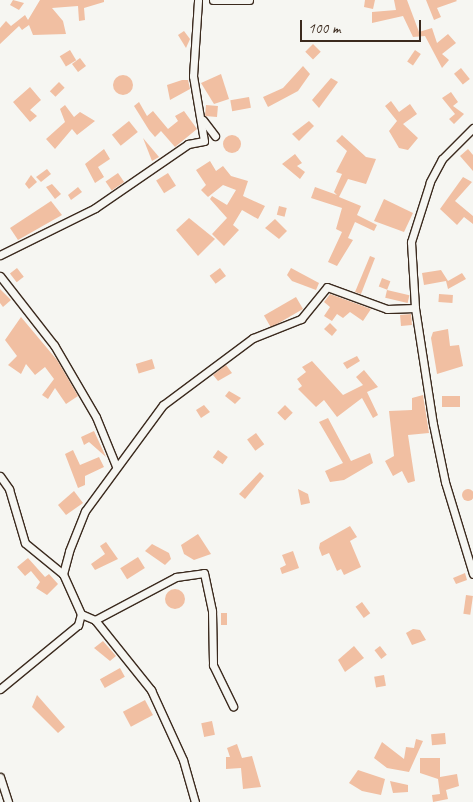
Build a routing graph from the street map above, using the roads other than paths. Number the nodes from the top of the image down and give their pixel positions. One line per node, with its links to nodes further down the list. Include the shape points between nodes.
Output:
1 (198, 0): 4 (street, via 193,76)
2 (213, 0): 3 (street)
3 (249, 0)
4 (203, 120): 6 (street); 7 (street, via 204,141 188,144 161,160 95,208)
5 (473, 128): 9 (street, via 442,159 417,214 411,242)
6 (215, 136)
7 (0, 255)
8 (0, 276): 10 (street, via 54,345 96,417)
9 (415, 308): 10 (street, via 387,309 327,287 300,319 253,338 163,405); 13 (street, via 445,482)
10 (116, 466): 12 (street, via 85,511)
11 (0, 476): 12 (street, via 9,489 25,543)
12 (63, 574): 14 (street)
13 (473, 574)
14 (81, 614): 15 (street); 16 (street, via 70,634)
15 (95, 620): 17 (street, via 176,577 204,573 213,620 213,664); 20 (street, via 150,690 183,760)
16 (0, 689)
17 (233, 706)
18 (0, 777): 19 (street)
19 (8, 802)
20 (195, 802)

